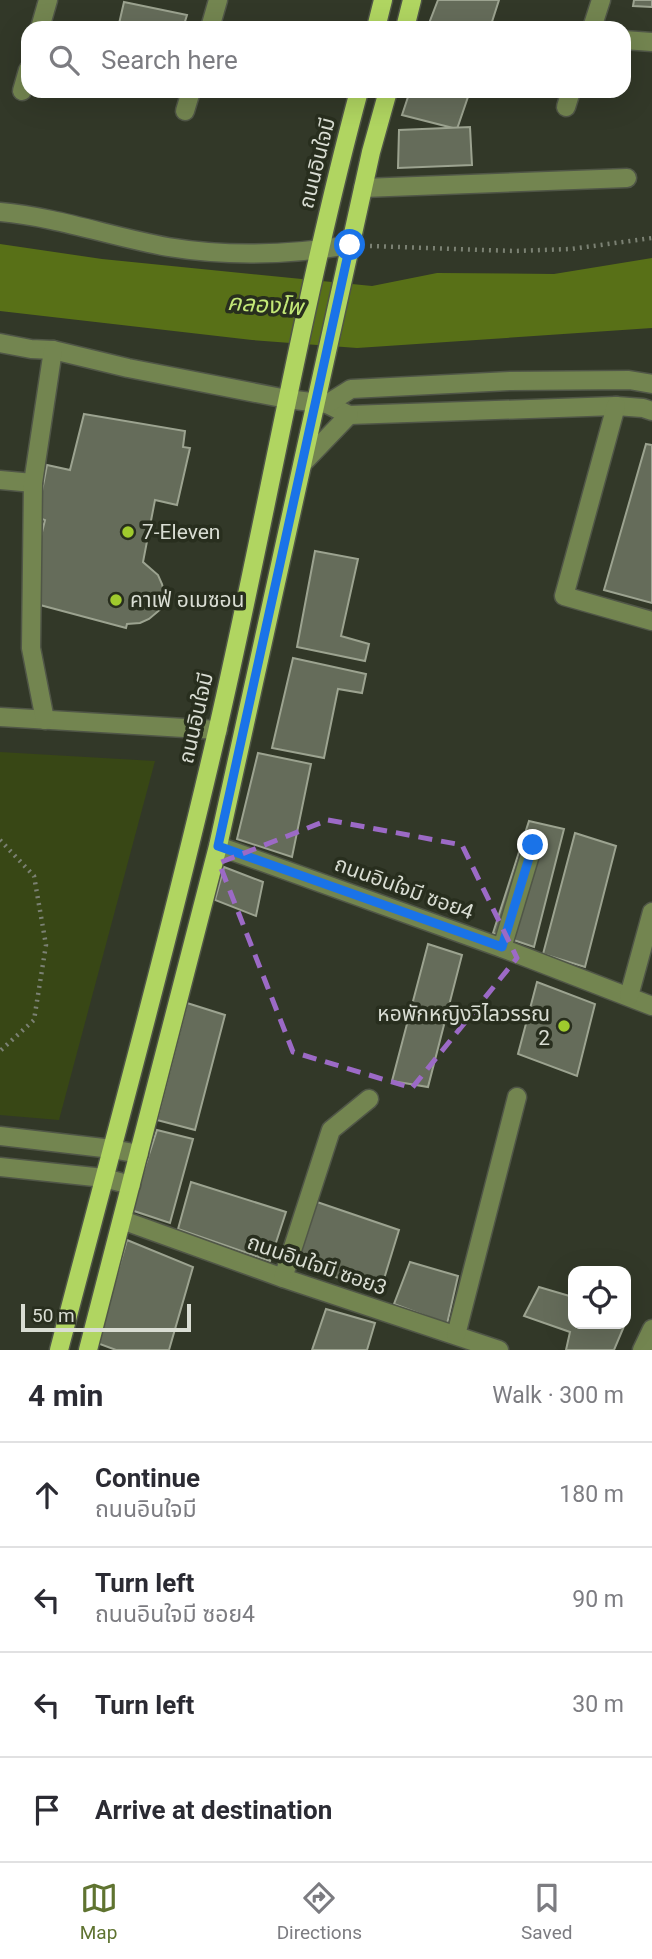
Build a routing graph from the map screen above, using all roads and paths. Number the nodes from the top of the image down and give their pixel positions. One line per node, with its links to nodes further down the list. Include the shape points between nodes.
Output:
1 (48, 0): 6 (street)
2 (218, 0): 7 (street)
3 (383, 0): 8 (main road)
4 (601, 0): 10 (street)
5 (409, 1): 9 (main road)
6 (42, 21)
7 (212, 21)
8 (378, 21)
9 (406, 21)
10 (594, 21)
11 (631, 40): 12 (street)
12 (652, 42)
13 (189, 98): 16 (street)
14 (357, 98): 22 (main road, ถนนอินใจมี)
15 (386, 98): 18 (main road)
16 (185, 111)
17 (627, 177): 18 (street)
18 (363, 188): 21 (main road)
19 (0, 212): 22 (street, via 169,247 222,254)
20 (652, 238): 21 (path, via 571,249)
21 (348, 253): 22 (street); 27 (main road)
22 (319, 255): 26 (main road, ถนนอินใจมี)
23 (0, 343): 24 (street)
24 (53, 351): 26 (street, via 128,368); 33 (street)
25 (652, 384): 27 (street, via 629,380 510,381 351,388)
26 (288, 391): 27 (street); 37 (main road, ถนนอินใจมี)
27 (320, 399): 30 (street); 31 (main road)
28 (616, 406): 29 (street); 30 (street); 34 (street, via 564,596)
29 (652, 411)
30 (349, 415): 31 (street)
31 (303, 463): 40 (main road)
32 (0, 480): 33 (street)
33 (33, 483): 36 (street, via 31,648)
34 (652, 621)
35 (0, 717): 36 (street)
36 (45, 720): 37 (street)
37 (218, 730): 49 (main road, ถนนอินใจมี)
38 (0, 840): 45 (path, via 34,876 46,944 34,1020)
39 (533, 845): 42 (street)
40 (218, 846): 42 (street, ถนนอินใจมี ซอย4); 50 (main road)
41 (652, 912): 43 (street)
42 (502, 947): 43 (street, ถนนอินใจมี ซอย4)
43 (629, 996): 44 (street, ถนนอินใจมี ซอย4)
44 (652, 1006)
45 (0, 1051)
46 (517, 1097): 57 (street)
47 (369, 1099): 55 (street, via 331,1130)
48 (0, 1136): 49 (street)
49 (112, 1149): 50 (street); 52 (main road, ถนนอินใจมี)
50 (139, 1154): 53 (main road)
51 (0, 1167): 52 (street)
52 (104, 1178): 53 (street); 58 (main road, ถนนอินใจมี)
53 (131, 1185): 54 (main road)
54 (122, 1220): 55 (street, ถนนอินใจมี ซอย3); 59 (main road)
55 (283, 1278): 57 (street, ถนนอินใจมี ซอย3)
56 (652, 1329): 61 (street)
57 (456, 1335): 60 (street, ถนนอินใจมี ซอย3)
58 (60, 1350)
59 (88, 1350)
60 (499, 1350)
61 (642, 1350)

